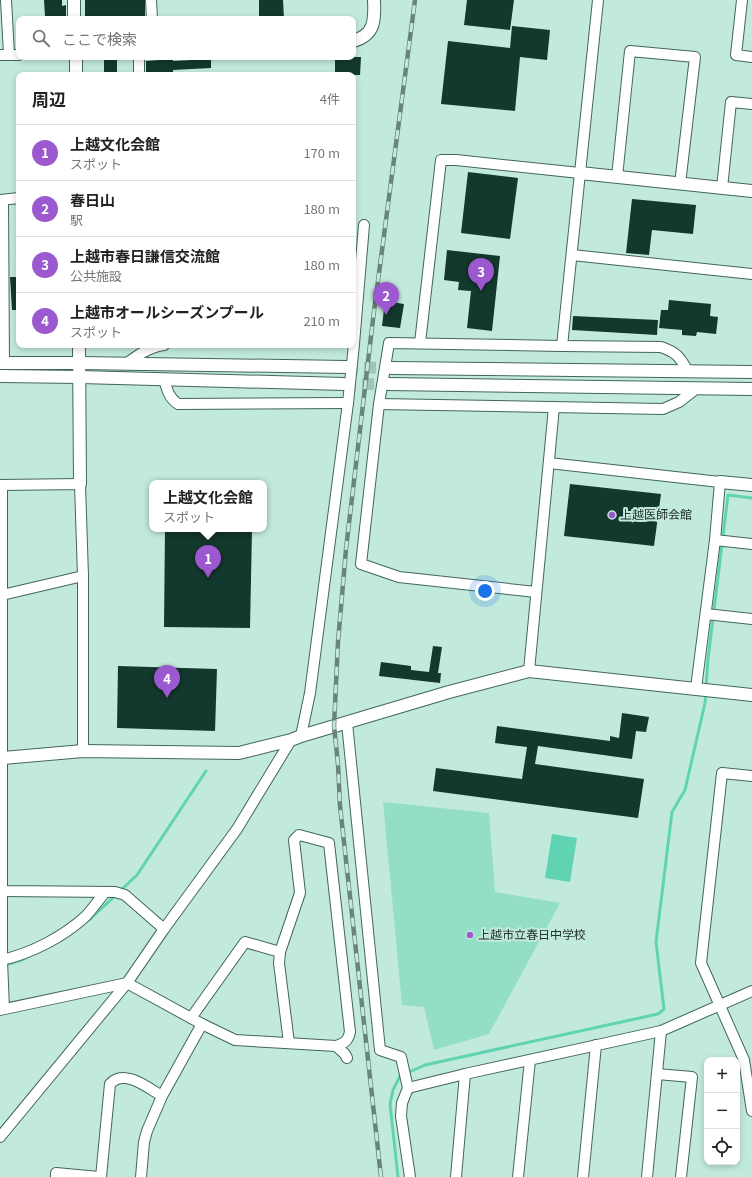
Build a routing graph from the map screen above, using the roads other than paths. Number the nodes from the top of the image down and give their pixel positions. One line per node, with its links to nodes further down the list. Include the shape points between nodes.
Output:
1 (6, 0): 10 (street)
2 (74, 0): 7 (street)
3 (151, 0): 8 (street)
4 (374, 0): 9 (street, via 375,16 369,34)
5 (598, 0): 18 (street)
6 (742, 0): 12 (street, via 736,55)
7 (74, 16)
8 (152, 16)
9 (356, 40)
10 (4, 54): 11 (street)
11 (16, 54)
12 (752, 57)
13 (76, 60): 15 (street)
14 (139, 60): 16 (street)
15 (76, 72)
16 (139, 72)
17 (752, 104): 21 (street, via 732,102)
18 (580, 173): 19 (street); 26 (street); 29 (street, via 441,160)
19 (617, 177): 20 (street); 20 (street, via 630,51 695,57)
20 (680, 184): 21 (street)
21 (722, 188): 22 (street)
22 (752, 191)
23 (16, 198): 24 (street)
24 (2, 200): 34 (street)
25 (364, 225): 28 (street)
26 (572, 255): 27 (street); 30 (street)
27 (752, 274)
28 (356, 320)
29 (420, 343): 30 (street); 49 (street, via 389,342)
30 (562, 346): 39 (street, via 661,347 672,351 680,358)
31 (79, 348): 35 (street)
32 (152, 348): 36 (street)
33 (354, 348): 48 (street)
34 (2, 363): 35 (street)
35 (80, 363): 36 (street); 42 (street)
36 (126, 364): 37 (street)
37 (346, 367)
38 (391, 368): 39 (street)
39 (687, 370): 40 (street)
40 (752, 372)
41 (0, 376): 42 (street)
42 (80, 377): 43 (street); 53 (street)
43 (164, 379): 44 (street); 48 (street, via 169,395 178,404)
44 (344, 384)
45 (388, 384): 46 (street)
46 (697, 388): 47 (street); 50 (street, via 679,402 663,409)
47 (752, 389)
48 (348, 403): 69 (street, via 310,693)
49 (379, 404): 50 (street); 60 (street, via 361,564 400,577)
50 (554, 408): 51 (street)
51 (549, 463): 52 (street); 60 (street)
52 (720, 482): 55 (street); 56 (street)
53 (80, 484): 54 (street); 58 (street)
54 (1, 485): 59 (street)
55 (752, 485)
56 (715, 540): 57 (street); 61 (street)
57 (752, 544)
58 (83, 576): 59 (street); 70 (street)
59 (1, 588): 63 (street)
60 (536, 592): 64 (street)
61 (706, 614): 62 (street); 65 (street)
62 (752, 619)
63 (1, 658): 67 (street)
64 (529, 671): 65 (street); 68 (street)
65 (696, 688): 66 (street)
66 (752, 695)
67 (1, 720): 71 (street)
68 (347, 723): 69 (street); 94 (street, via 380,1050 401,1057)
69 (296, 738): 70 (street, via 239,753); 77 (street, via 237,829)
70 (83, 751): 71 (street)
71 (3, 758): 73 (street)
72 (752, 776): 82 (street, via 722,773 701,963)
73 (1, 806): 74 (street)
74 (1, 860): 75 (street)
75 (2, 891): 76 (street); 79 (street)
76 (105, 892): 77 (street, via 124,894); 79 (street, via 86,915 63,934 19,956)
77 (164, 929): 80 (street)
78 (280, 952): 84 (street, via 245,942); 87 (street, via 279,963); 89 (street, via 300,893 295,837 299,835 329,843 350,1032 348,1040)
79 (2, 960): 83 (street)
80 (127, 983): 83 (street); 84 (street); 97 (street)
81 (752, 991): 82 (street)
82 (721, 1006): 86 (street); 96 (street, via 744,1060)
83 (2, 1009)
84 (191, 1018): 85 (street)
85 (202, 1024): 87 (street, via 235,1040); 95 (street)
86 (661, 1030): 88 (street); 93 (street)
87 (289, 1043): 89 (street)
88 (596, 1045): 91 (street); 104 (street)
89 (336, 1046): 90 (street)
90 (347, 1058)
91 (530, 1060): 92 (street); 103 (street)
92 (465, 1074): 94 (street); 102 (street)
93 (657, 1074): 105 (street); 106 (street, via 692,1077)
94 (408, 1088): 101 (street, via 402,1103 401,1116)
95 (162, 1096): 99 (street, via 133,1080 121,1078 110,1084); 100 (street, via 147,1130)
96 (752, 1111)
97 (0, 1137)
98 (56, 1177): 99 (street, via 56,1173)
99 (100, 1177)
100 (141, 1177)
101 (410, 1177)
102 (456, 1177)
103 (518, 1177)
104 (583, 1177)
105 (647, 1177)
106 (681, 1177)

